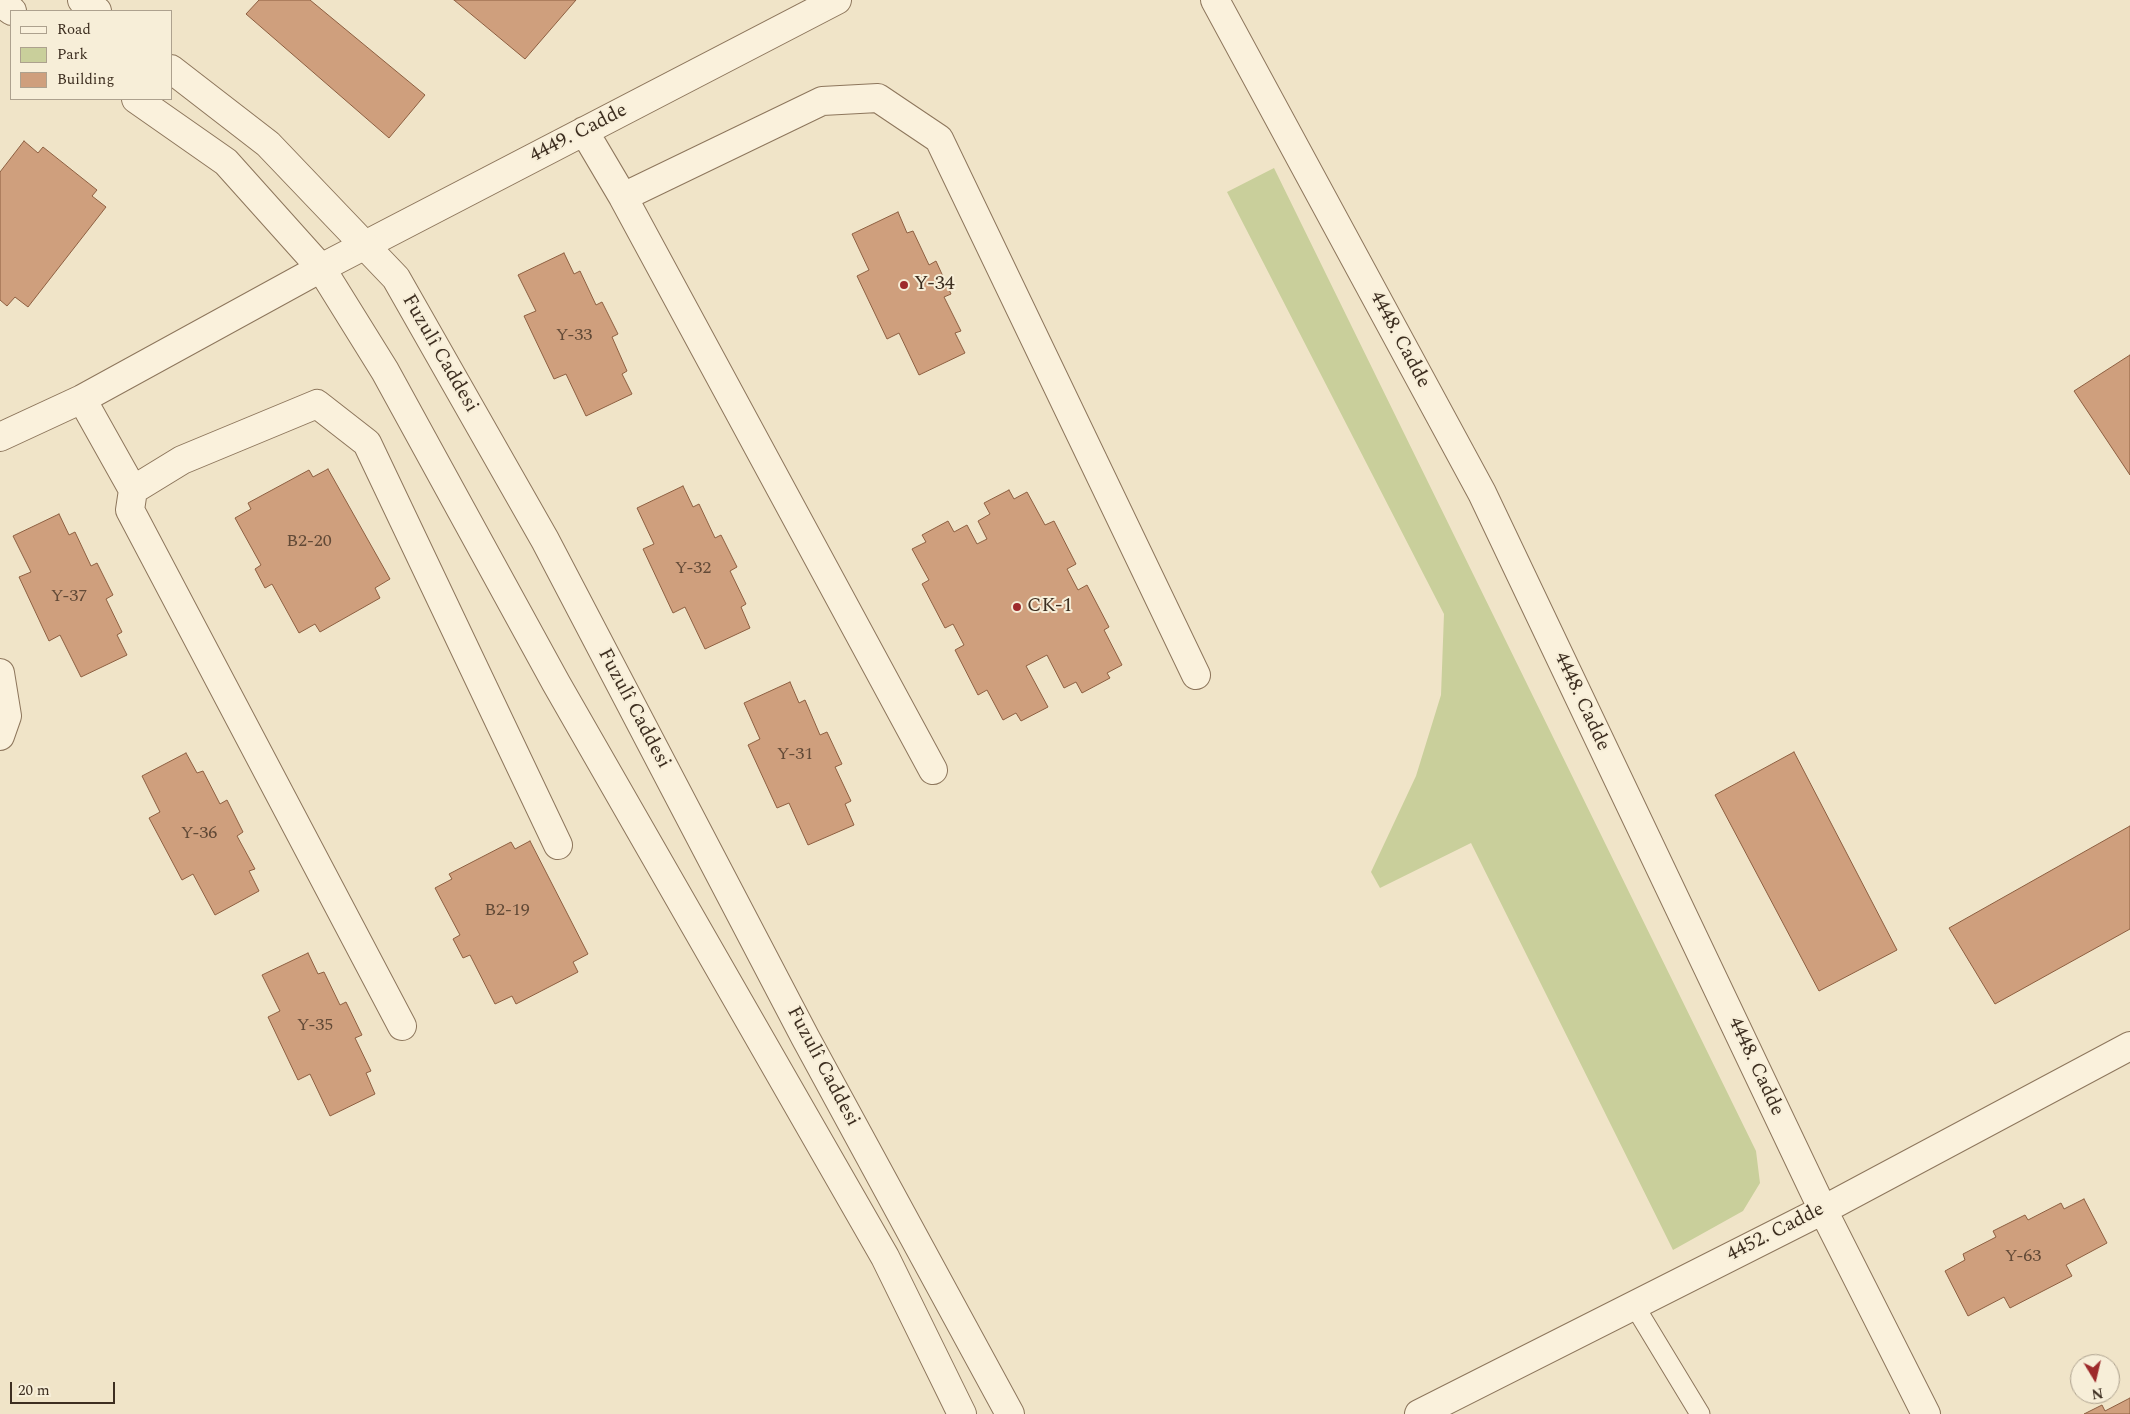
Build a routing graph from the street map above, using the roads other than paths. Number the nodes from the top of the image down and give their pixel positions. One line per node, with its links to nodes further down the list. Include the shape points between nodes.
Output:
1 (82, 0): 6 (street)
2 (837, 0): 9 (street, 4449. Cadde)
3 (1215, 0): 23 (street, 4448. Cadde, via 1482,493)
4 (0, 3): 5 (street)
5 (10, 10)
6 (96, 10)
7 (172, 70): 11 (street, Fuzulî Caddesi, via 268,144)
8 (137, 100): 12 (street, Fuzulî Caddesi, via 226,162)
9 (584, 132): 10 (street); 11 (street, 4449. Cadde)
10 (623, 197): 17 (street, via 822,101 878,98 939,139); 19 (street)
11 (365, 245): 12 (street, 4449. Cadde); 26 (street, Fuzulî Caddesi, via 396,278 544,540 801,1029)
12 (321, 268): 13 (street, 4449. Cadde); 25 (street, Fuzulî Caddesi, via 385,371 556,683 885,1257)
13 (82, 399): 14 (street, 4449. Cadde); 15 (street)
14 (0, 437)
15 (133, 490): 20 (street, via 182,460 317,404 367,443); 21 (street, via 130,510)
16 (0, 673): 18 (street, via 7,716)
17 (1196, 675)
18 (0, 736)
19 (933, 770)
20 (558, 845)
21 (402, 1026)
22 (2130, 1046): 23 (street, 4452. Cadde)
23 (1822, 1210): 24 (street, 4452. Cadde); 29 (street, 4448. Cadde)
24 (1634, 1305): 27 (street, 4452. Cadde); 28 (lane)
25 (962, 1414)
26 (1010, 1414)
27 (1419, 1414)
28 (1700, 1414)
29 (1926, 1414)

